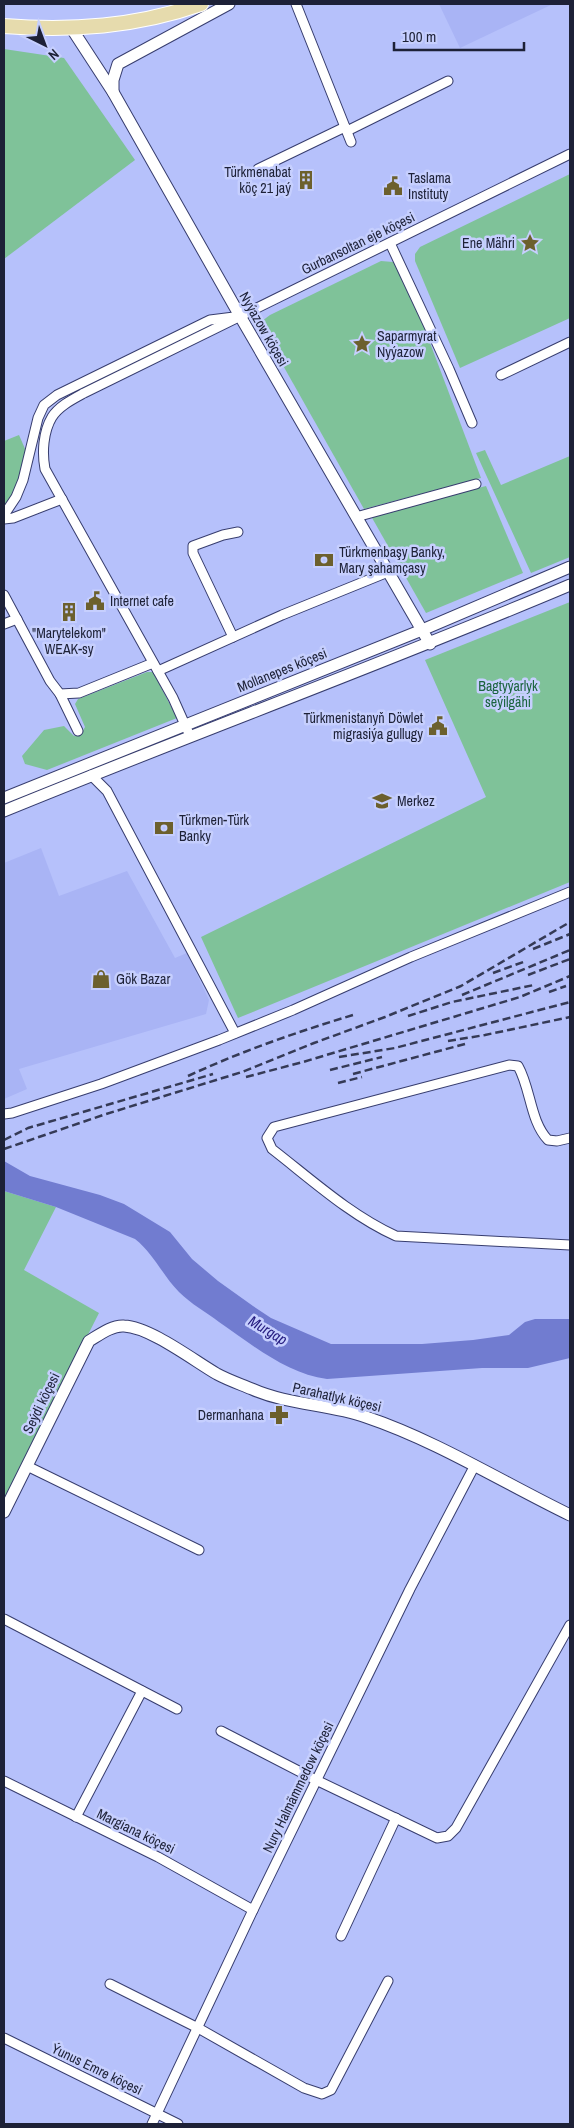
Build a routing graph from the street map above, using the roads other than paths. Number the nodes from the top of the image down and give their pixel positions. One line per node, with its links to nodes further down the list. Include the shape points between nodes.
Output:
1 (201, 4): 5 (main road, via 131,23)
2 (230, 4): 7 (street, via 118,64)
3 (296, 4): 8 (street)
4 (4, 26): 5 (main road)
5 (72, 29): 7 (street, Nyýazow köçesi)
6 (448, 82): 8 (street)
7 (113, 92): 13 (street, Nyýazow köçesi)
8 (346, 129): 9 (street); 11 (street)
9 (351, 142)
10 (570, 154): 12 (street, Gurbansoltan eje köçesi)
11 (258, 169)
12 (390, 243): 13 (street, Gurbansoltan eje köçesi); 16 (street)
13 (240, 316): 18 (street, Gurbansoltan eje köçesi, via 64,404 52,417 42,456 45,469); 19 (street, Gurbansoltan eje köçesi, via 210,320 57,395 44,405 24,480); 20 (street, Nyýazow köçesi)
14 (570, 342): 15 (street)
15 (501, 375)
16 (472, 424)
17 (476, 484): 20 (street)
18 (62, 499): 19 (street, via 13,518); 31 (street, Gurbansoltan eje köçesi)
19 (4, 517)
20 (356, 517): 23 (street, Nyýazow köçesi)
21 (238, 532): 29 (street, via 193,546 193,553)
22 (570, 567): 28 (street, Mollanepes köçesi)
23 (388, 572): 28 (street, Nyýazow köçesi); 29 (street)
24 (570, 585): 30 (street, Mollanepes köçesi)
25 (4, 595): 26 (street)
26 (17, 619): 27 (street); 32 (street)
27 (4, 624)
28 (422, 630): 30 (street, Nyýazow köçesi); 34 (street, Mollanepes köçesi)
29 (233, 637): 31 (street)
30 (430, 644): 34 (street, Mollanepes köçesi)
31 (156, 667): 32 (street, via 79,693); 34 (street, Gurbansoltan eje köçesi)
32 (60, 694): 33 (street)
33 (78, 731)
34 (188, 731): 35 (street, Mollanepes köçesi); 36 (street, Mollanepes köçesi)
35 (91, 776): 37 (street, Mollanepes köçesi); 39 (street, via 107,791)
36 (4, 798)
37 (4, 811)
38 (570, 892): 39 (street)
39 (235, 1033): 40 (street, via 101,1084)
40 (4, 1114)
41 (570, 1138): 42 (street, via 548,1140 540,1133 524,1076 518,1066 509,1065 274,1126 267,1138 272,1149 345,1206 396,1236)
42 (570, 1245)
43 (122, 1326): 44 (street, Parahatlyk köçesi, via 144,1330 220,1375 271,1397 364,1416); 45 (street, Seýdi köçesi, via 90,1341)
44 (475, 1465): 47 (street, Parahatlyk köçesi); 54 (street, Nury Halmämmedow köçesi)
45 (27, 1466): 46 (street, Seýdi köçesi); 48 (street)
46 (4, 1512)
47 (570, 1515)
48 (199, 1550)
49 (4, 1619): 51 (street)
50 (570, 1625): 57 (street, via 456,1828 448,1836 437,1838)
51 (142, 1691): 52 (street); 56 (street)
52 (176, 1709)
53 (221, 1731): 54 (street)
54 (316, 1780): 57 (street); 58 (street, Nury Halmämmedow köçesi)
55 (4, 1781): 56 (street, Margiana köçesi)
56 (76, 1817): 58 (street, Margiana köçesi, via 158,1857)
57 (396, 1818): 59 (street)
58 (253, 1910): 62 (street, Nury Halmämmedow köçesi)
59 (341, 1936)
60 (388, 1980): 62 (street, via 331,2090 322,2094 304,2088)
61 (110, 1984): 62 (street)
62 (198, 2028): 64 (street, Nury Halmämmedow köçesi)
63 (4, 2038): 64 (street, Ýunus Emre köçesi)
64 (157, 2114): 65 (street, Nury Halmämmedow köçesi); 66 (street, Ýunus Emre köçesi)
65 (152, 2124)
66 (178, 2124)

